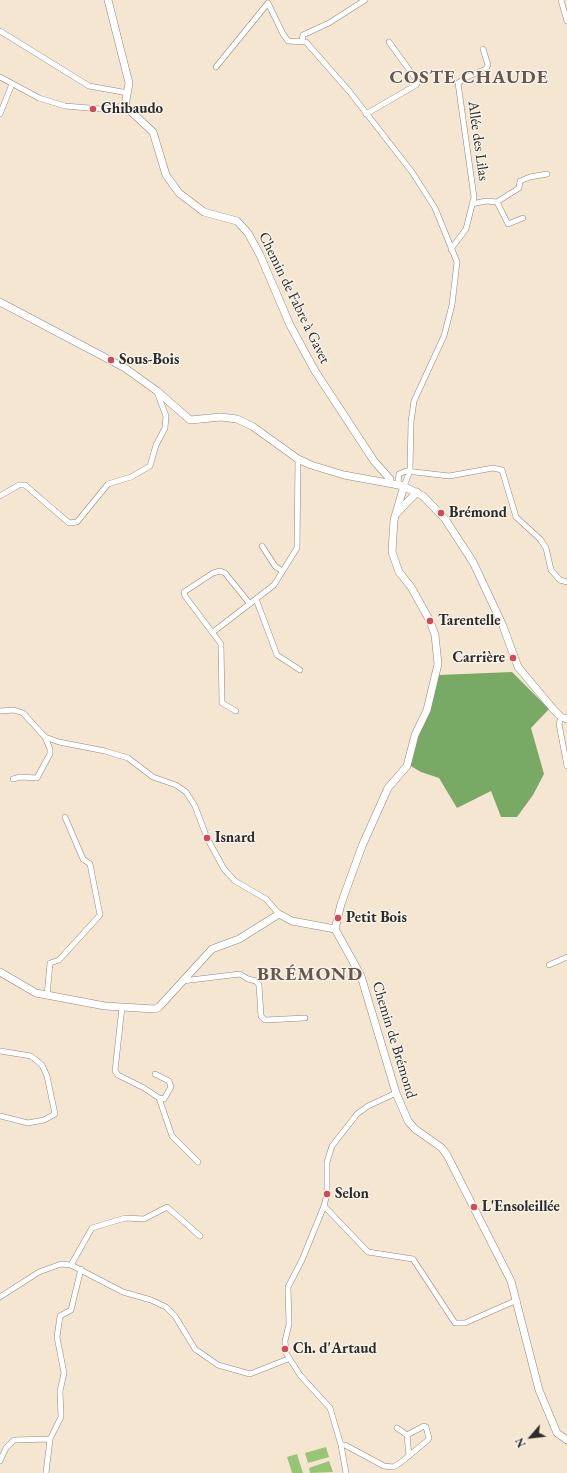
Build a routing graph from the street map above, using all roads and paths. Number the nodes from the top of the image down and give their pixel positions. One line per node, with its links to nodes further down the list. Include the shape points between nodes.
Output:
1 (108, 0): 12 (street, via 125,59 130,83)
2 (364, 0): 6 (street, via 329,23 303,35)
3 (561, 0): 4 (street)
4 (567, 21)
5 (0, 31): 12 (street, via 89,86)
6 (302, 41): 9 (street, via 288,40 285,37 268,3); 15 (street, via 306,42)
7 (389, 42): 15 (street, via 418,82)
8 (483, 49): 18 (street, Allée des Lilas, via 488,65 486,69 458,83 470,158 474,197)
9 (216, 68)
10 (0, 77): 11 (street)
11 (12, 84): 13 (street, via 39,98 64,106 100,109); 14 (street)
12 (128, 93): 13 (street)
13 (125, 106): 25 (street, Chemin de Fabre à Gavet, via 153,132 166,174 179,193 204,212 237,221 248,233 308,358)
14 (0, 114)
15 (366, 114): 20 (street, via 412,172 435,208)
16 (547, 174): 17 (street, via 520,181 519,188)
17 (498, 202): 18 (street); 19 (street, via 508,224)
18 (472, 204): 20 (street, Allée des Lilas, via 466,229)
19 (523, 218)
20 (451, 249): 24 (street, via 457,262 452,305 444,336 414,401)
21 (0, 302): 22 (street, via 125,368)
22 (157, 391): 23 (street, via 190,420 221,417 245,422); 28 (street, via 166,422 150,466 131,477 108,484 77,522 69,523 25,485 19,485)
23 (298, 459): 25 (street, via 328,470); 31 (street, via 297,548)
24 (410, 471): 26 (street); 26 (street, via 399,474); 32 (street, via 449,476 493,468 502,470 516,517 540,539 546,548 551,570 560,580)
25 (384, 479): 26 (street)
26 (400, 485): 27 (street); 29 (street)
27 (416, 492): 29 (street); 39 (street, via 441,513 464,546 500,620 518,667)
28 (0, 496)
29 (394, 520): 45 (street, via 392,552 395,565 430,621 438,664 427,710 415,736 407,766 388,788 359,852 341,904)
30 (262, 546): 31 (street, via 274,566)
31 (282, 571): 33 (street, via 274,585)
32 (567, 582)
33 (256, 599): 34 (street); 36 (street, via 277,655)
34 (250, 604): 35 (street); 35 (street, via 225,573 220,571 187,589 184,592 185,596)
35 (213, 632): 38 (street, via 221,644 222,703)
36 (300, 670)
37 (0, 711): 40 (street, via 14,710 23,713)
38 (236, 711)
39 (564, 718): 41 (street, via 558,724)
40 (45, 737): 42 (street, via 50,754 37,778); 44 (street, via 128,758 154,777 176,785 186,792 226,872 235,881 266,898)
41 (567, 766)
42 (13, 779)
43 (64, 816): 50 (street, via 83,858 90,864 100,915 59,960 50,963)
44 (279, 914): 45 (street, via 292,921); 49 (street, via 239,939 212,949)
45 (336, 929): 55 (street, Chemin de Brémond, via 361,976)
46 (567, 957): 47 (street)
47 (549, 965)
48 (0, 972): 50 (street, via 36,993)
49 (181, 982): 51 (street, via 159,1007); 52 (street, via 240,974 259,984 261,1016 265,1020)
50 (47, 996): 51 (street)
51 (122, 1008): 56 (street, via 115,1071)
52 (305, 1018)
53 (0, 1051): 57 (street, via 31,1056 42,1065 47,1076 55,1114 44,1120 28,1123)
54 (155, 1074): 56 (street, via 169,1081 171,1087 164,1099)
55 (396, 1093): 59 (street, via 357,1114 336,1140 327,1162 327,1194); 64 (street, Chemin de Brémond, via 411,1126 442,1148 447,1155 508,1273)
56 (158, 1098): 58 (street, via 172,1136)
57 (0, 1116)
58 (198, 1162)
59 (324, 1206): 64 (street, via 368,1252 413,1259 455,1323 465,1323); 65 (street, via 288,1287 289,1324 285,1349)
60 (200, 1236): 61 (street, via 167,1207 144,1219 125,1218 92,1228)
61 (71, 1265): 62 (street); 63 (street, via 61,1264 39,1272)
62 (81, 1269): 65 (street, via 123,1292 166,1307 175,1316 195,1349 218,1365 250,1374); 68 (street, via 71,1310 60,1316 57,1337 64,1373 60,1391 61,1417)
63 (0, 1297)
64 (517, 1300): 69 (street, Chemin de Brémond, via 539,1390 557,1434)
65 (288, 1359): 70 (street, via 330,1408)
66 (397, 1428): 67 (street)
67 (407, 1435): 71 (street); 71 (street, via 424,1426 429,1438)
68 (50, 1439): 72 (street, via 14,1440 6,1448); 73 (street)
69 (567, 1440)
70 (341, 1445): 71 (street, via 384,1466 393,1467); 74 (street)
71 (409, 1456)
72 (0, 1461)
73 (46, 1473)
74 (346, 1473)

